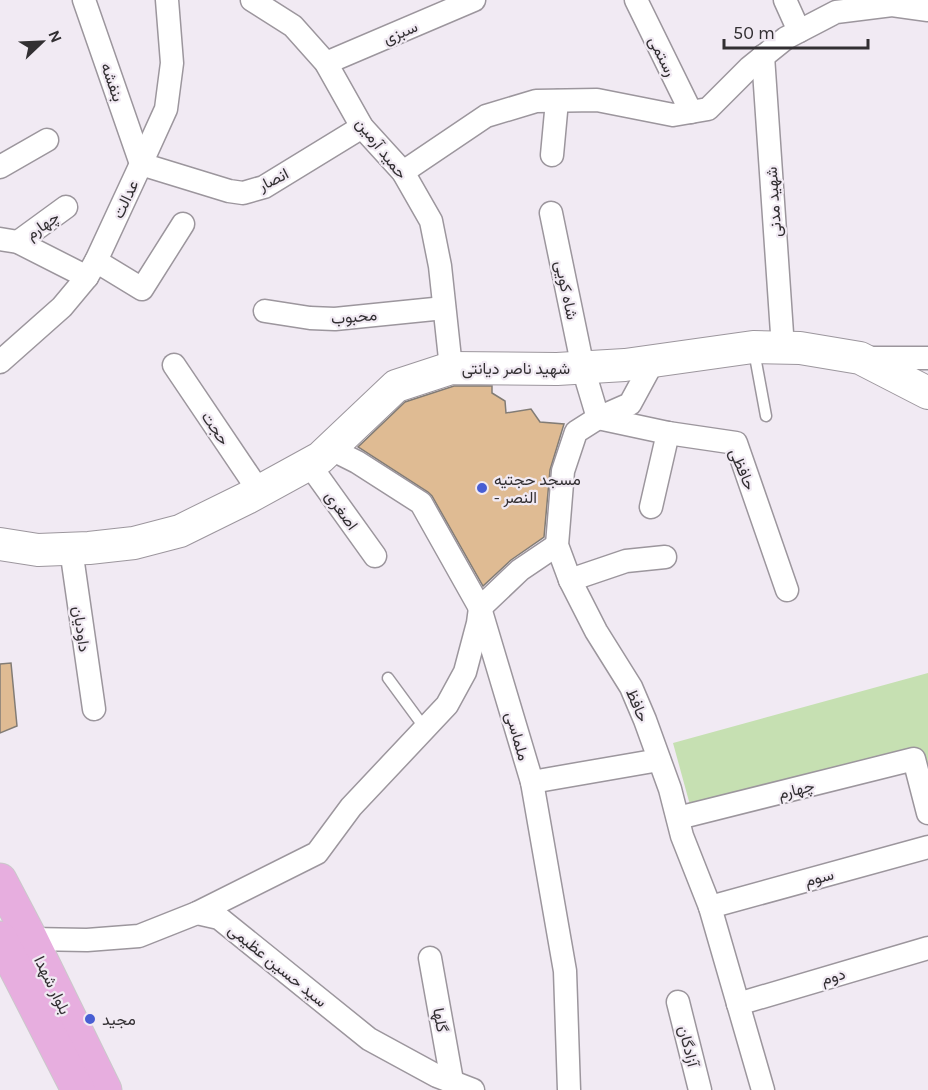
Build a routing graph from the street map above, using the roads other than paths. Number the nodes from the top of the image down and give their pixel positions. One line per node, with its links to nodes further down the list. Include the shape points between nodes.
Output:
1 (84, 0): 16 (street, بنفشه)
2 (167, 0): 16 (street, عدالت, via 172,63 166,109)
3 (252, 0): 10 (street, حمید آرمین, via 293,26)
4 (474, 0): 10 (street, سبزی)
5 (636, 0): 12 (street, رستمی)
6 (785, 0): 8 (street)
7 (928, 10): 8 (street, via 892,5 836,12)
8 (799, 31): 9 (street)
9 (764, 56): 12 (street, via 708,109); 26 (street, شهید مدنی)
10 (326, 63): 13 (street, حمید آرمین)
11 (558, 101): 12 (street, via 597,100 673,115); 15 (street); 18 (street, via 536,101 486,116)
12 (691, 112)
13 (362, 127): 16 (street, انصار, via 264,187 243,193); 18 (street, حمید آرمین)
14 (47, 140): 17 (street)
15 (552, 155)
16 (141, 164): 23 (street, عدالت)
17 (0, 167)
18 (403, 172): 24 (street, حمید آرمین, via 431,220)
19 (66, 207): 22 (street, چهارم)
20 (551, 213): 33 (street, شاه کویی)
21 (183, 224): 23 (street, via 142,289)
22 (9, 241): 23 (street)
23 (91, 269): 30 (street, عدالت, via 62,307)
24 (444, 308): 25 (street, محبوب, via 335,319); 32 (street, حمید آرمین)
25 (265, 311)
26 (768, 347): 27 (main road, شهید ناصر دیانتی); 29 (main road, شهید ناصر دیانتی); 35 (lane)
27 (860, 358): 28 (street); 34 (main road, شهید ناصر دیانتی)
28 (928, 358)
29 (652, 360): 33 (main road, شهید ناصر دیانتی); 36 (street, حافظ, via 630,404)
30 (0, 362)
31 (174, 365): 39 (street, حجت)
32 (451, 368): 33 (main road, شهید ناصر دیانتی); 38 (main road, شهید ناصر دیانتی, via 396,386)
33 (583, 368): 36 (street, شاه کویی)
34 (928, 393)
35 (766, 416)
36 (598, 418): 37 (street, حافظی); 42 (street, حافظ, via 576,432 563,471)
37 (668, 433): 40 (street); 47 (street, حافظی, via 736,443)
38 (320, 456): 39 (main road, شهید ناصر دیانتی); 44 (street, اصغری); 48 (street, ملماسی, via 357,462 421,503)
39 (259, 491): 43 (main road, شهید ناصر دیانتی, via 180,531 134,543)
40 (651, 507)
41 (0, 544): 43 (main road, شهید ناصر دیانتی, via 38,550)
42 (558, 545): 46 (street, حافظ); 48 (street, via 520,570)
43 (71, 549): 50 (street, داودیان)
44 (375, 556)
45 (665, 556): 46 (street, via 626,561)
46 (570, 580): 52 (street, حافظ, via 631,687)
47 (787, 590)
48 (480, 608): 51 (street, via 465,672 447,705); 53 (street, ملماسی)
49 (388, 678): 51 (lane)
50 (94, 709)
51 (424, 727): 59 (street, via 351,807 317,853)
52 (659, 760): 53 (street); 55 (street, حافظ)
53 (532, 782): 69 (street, ملماسی, via 565,971)
54 (928, 813): 55 (street, چهارم, via 914,759)
55 (678, 818): 58 (street, حافظ)
56 (928, 847): 58 (street, سوم)
57 (0, 880): 60 (main road, بلوار شهدا)
58 (710, 907): 64 (street, حافظ)
59 (197, 913): 60 (street, via 139,936); 65 (street, سید حسین عظیمی, via 219,918 369,1039)
60 (8, 939): 66 (main road, بلوار شهدا); 67 (main road, بلوار شهدا)
61 (928, 948): 64 (street, دوم)
62 (430, 958): 65 (street, گلها)
63 (678, 1002): 70 (street, آزادگان)
64 (738, 1004): 71 (street, حافظ)
65 (452, 1082): 68 (street, سید حسین عظیمی)
66 (78, 1090)
67 (105, 1090)
68 (473, 1090)
69 (569, 1090)
70 (700, 1090)
71 (763, 1090)

